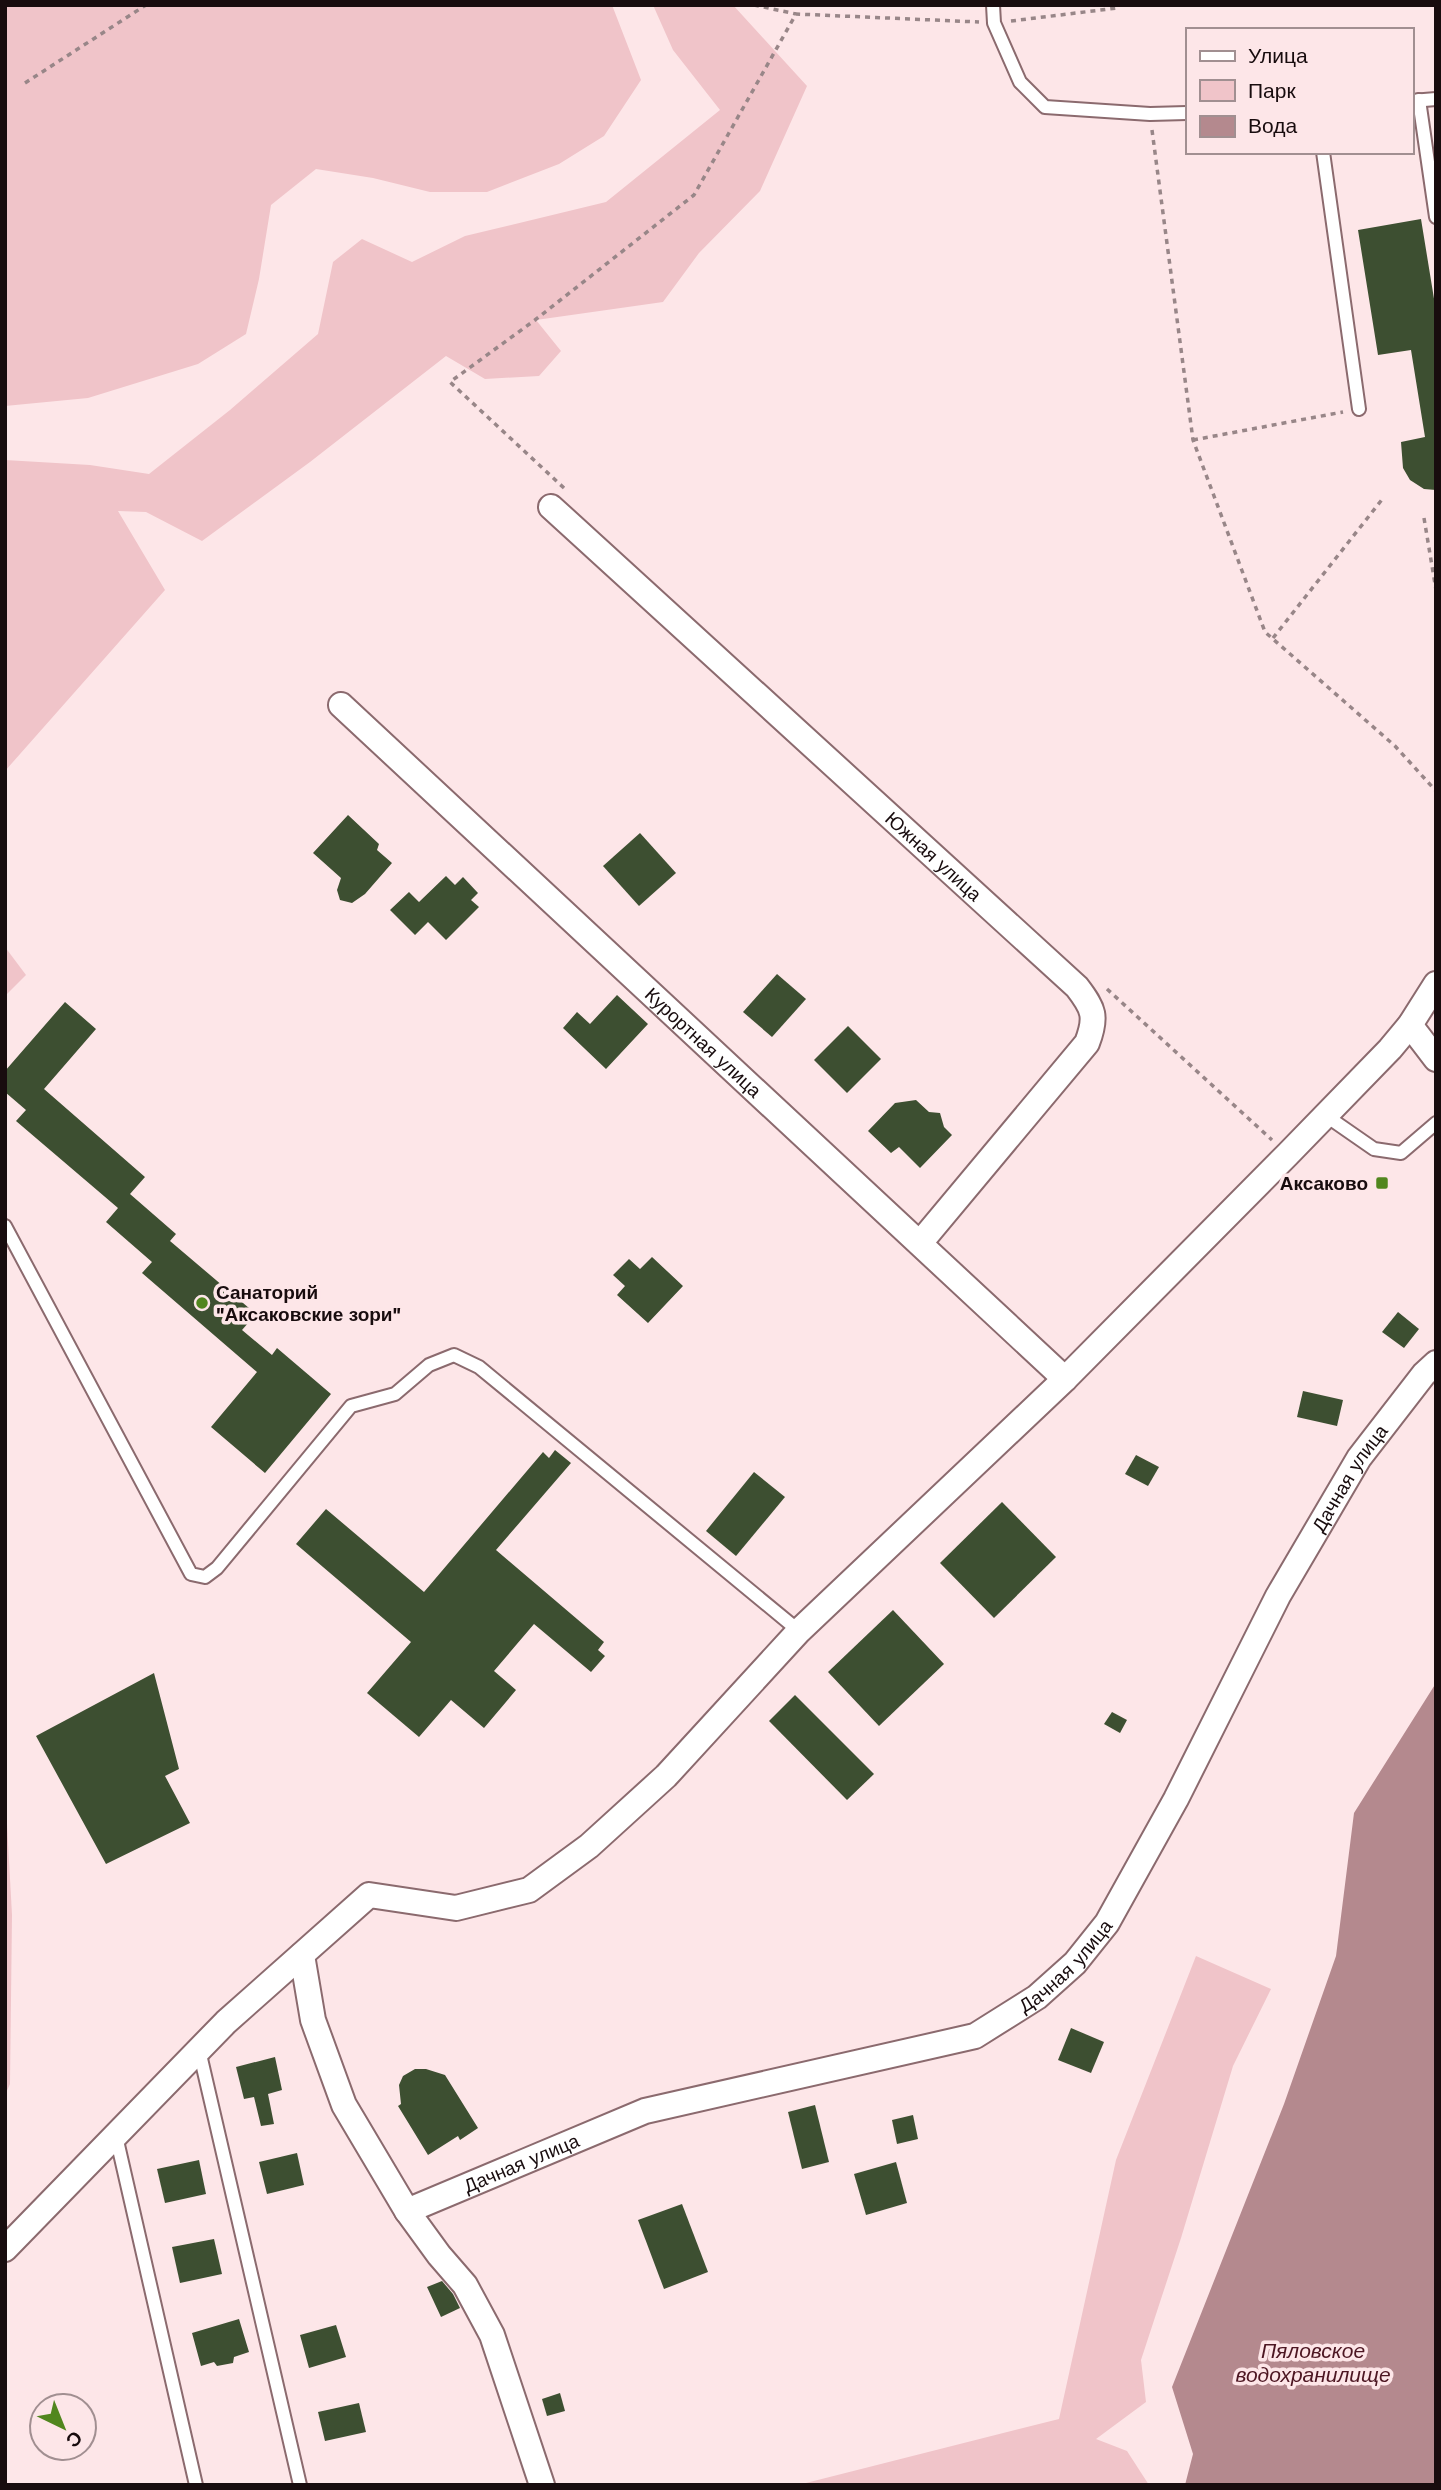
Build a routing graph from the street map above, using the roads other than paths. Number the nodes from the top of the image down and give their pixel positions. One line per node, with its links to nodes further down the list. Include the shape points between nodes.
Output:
1 (993, 5): 4 (lane, via 994,23 1020,82 1045,107)
2 (1436, 99): 3 (lane)
3 (1415, 101): 6 (lane)
4 (1186, 113)
5 (1323, 154): 7 (lane)
6 (1436, 217)
7 (1359, 409)
8 (561, 500): 16 (street, Южная улица, via 1091,1005 1094,1024 1087,1043)
9 (341, 705): 16 (street, Курортная улица)
10 (1436, 984): 11 (street)
11 (1410, 1025): 12 (street); 13 (street)
12 (1436, 1059)
13 (1325, 1115): 14 (lane, via 1374,1149 1402,1153); 18 (street)
14 (1436, 1123)
15 (5, 1226): 19 (lane, via 191,1574 205,1577 217,1568 351,1406 395,1394 429,1365 454,1355 479,1367)
16 (920, 1243): 18 (street, Курортная улица)
17 (1436, 1363): 23 (street, Дачная улица, via 1359,1458 1278,1596 1176,1799 1107,1923 1075,1963 1037,1997 975,2036 645,2111)
18 (1065, 1379): 19 (street)
19 (799, 1630): 20 (street, via 666,1776 589,1846 529,1890 456,1908 369,1895)
20 (302, 1955): 21 (street); 23 (street, via 313,2020 344,2105)
21 (199, 2050): 22 (street); 26 (lane)
22 (116, 2136): 24 (street); 25 (lane)
23 (407, 2211): 27 (street, via 464,2285 492,2335)
24 (5, 2249)
25 (196, 2485)
26 (300, 2485)
27 (542, 2485)

